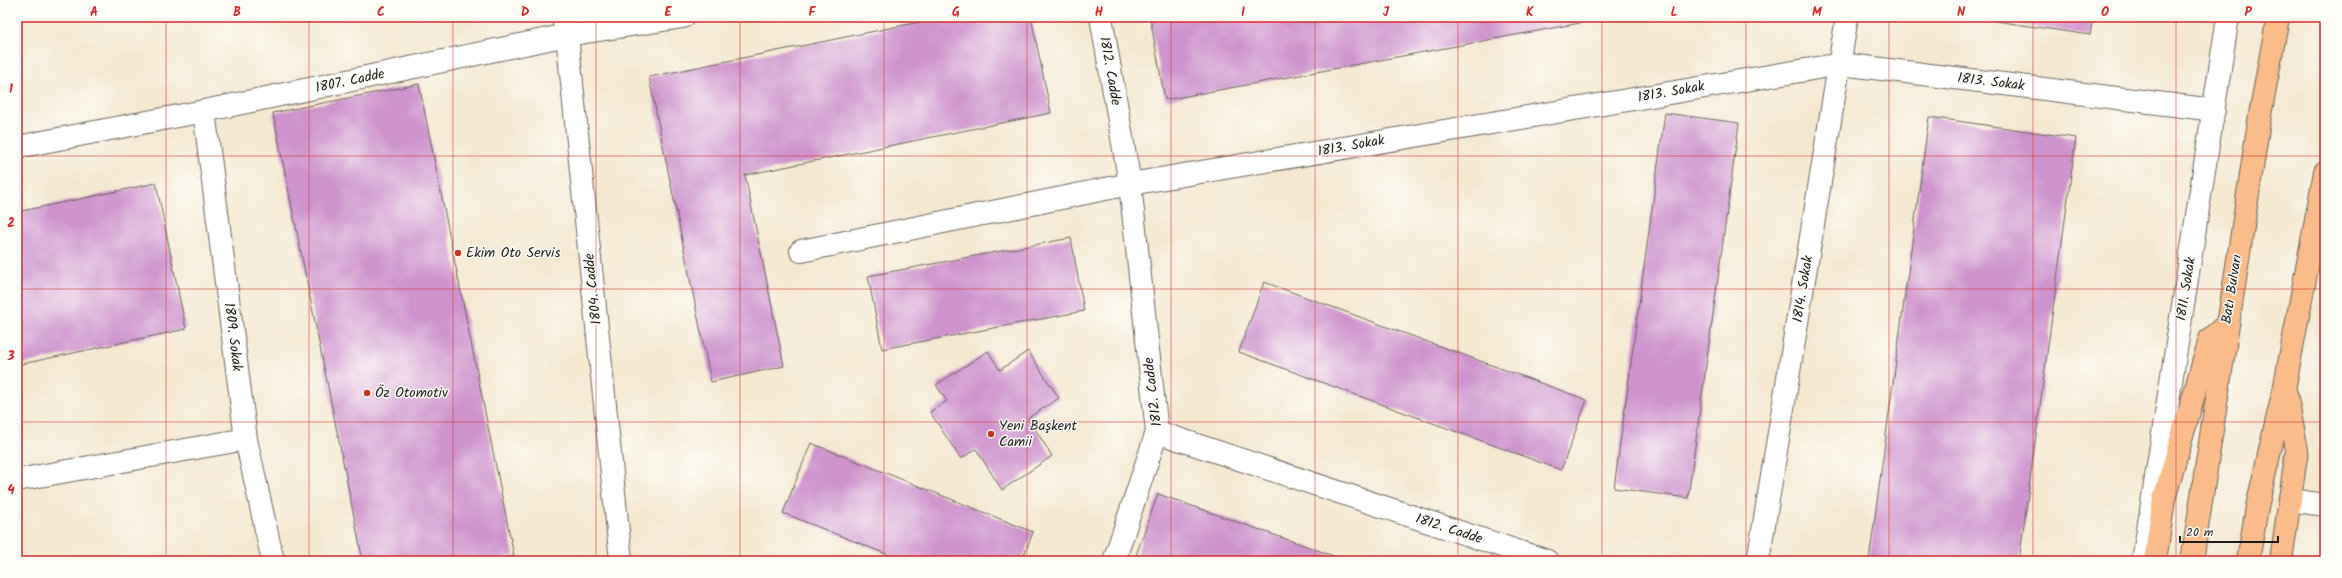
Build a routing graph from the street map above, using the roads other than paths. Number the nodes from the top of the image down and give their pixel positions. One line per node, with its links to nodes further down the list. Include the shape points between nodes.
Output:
1 (683, 17): 6 (street, 1807. Cadde)
2 (1101, 17): 12 (street, 1812. Cadde)
3 (1847, 17): 7 (street, 1814. Sokak)
4 (2228, 17): 8 (street, 1811. Sokak)
5 (2278, 17): 14 (main road, Batı Bulvarı)
6 (565, 26): 9 (street, 1807. Cadde); 22 (street, 1804. Cadde)
7 (1841, 64): 8 (street, 1813. Sokak); 12 (street, 1813. Sokak); 25 (street, 1814. Sokak)
8 (2214, 110): 26 (street, 1811. Sokak)
9 (204, 111): 10 (street, 1807. Cadde); 17 (street, 1809. Sokak)
10 (17, 147)
11 (2325, 172): 15 (main road)
12 (1130, 184): 13 (street, 1813. Sokak); 16 (street, 1812. Cadde)
13 (801, 251)
14 (2226, 325): 27 (main road, via 2210,339 2164,499); 28 (main road, Batı Bulvarı)
15 (2285, 385): 19 (main road, via 2297,450); 29 (main road, via 2256,507)
16 (1157, 432): 23 (street); 24 (street, 1812. Cadde)
17 (246, 439): 18 (street); 21 (street, 1809. Sokak)
18 (17, 480)
19 (2290, 500): 20 (street); 30 (main road)
20 (2325, 506)
21 (273, 561)
22 (621, 561)
23 (1114, 561)
24 (1547, 561)
25 (1758, 561)
26 (2143, 561)
27 (2155, 561)
28 (2192, 561)
29 (2248, 561)
30 (2281, 561)

